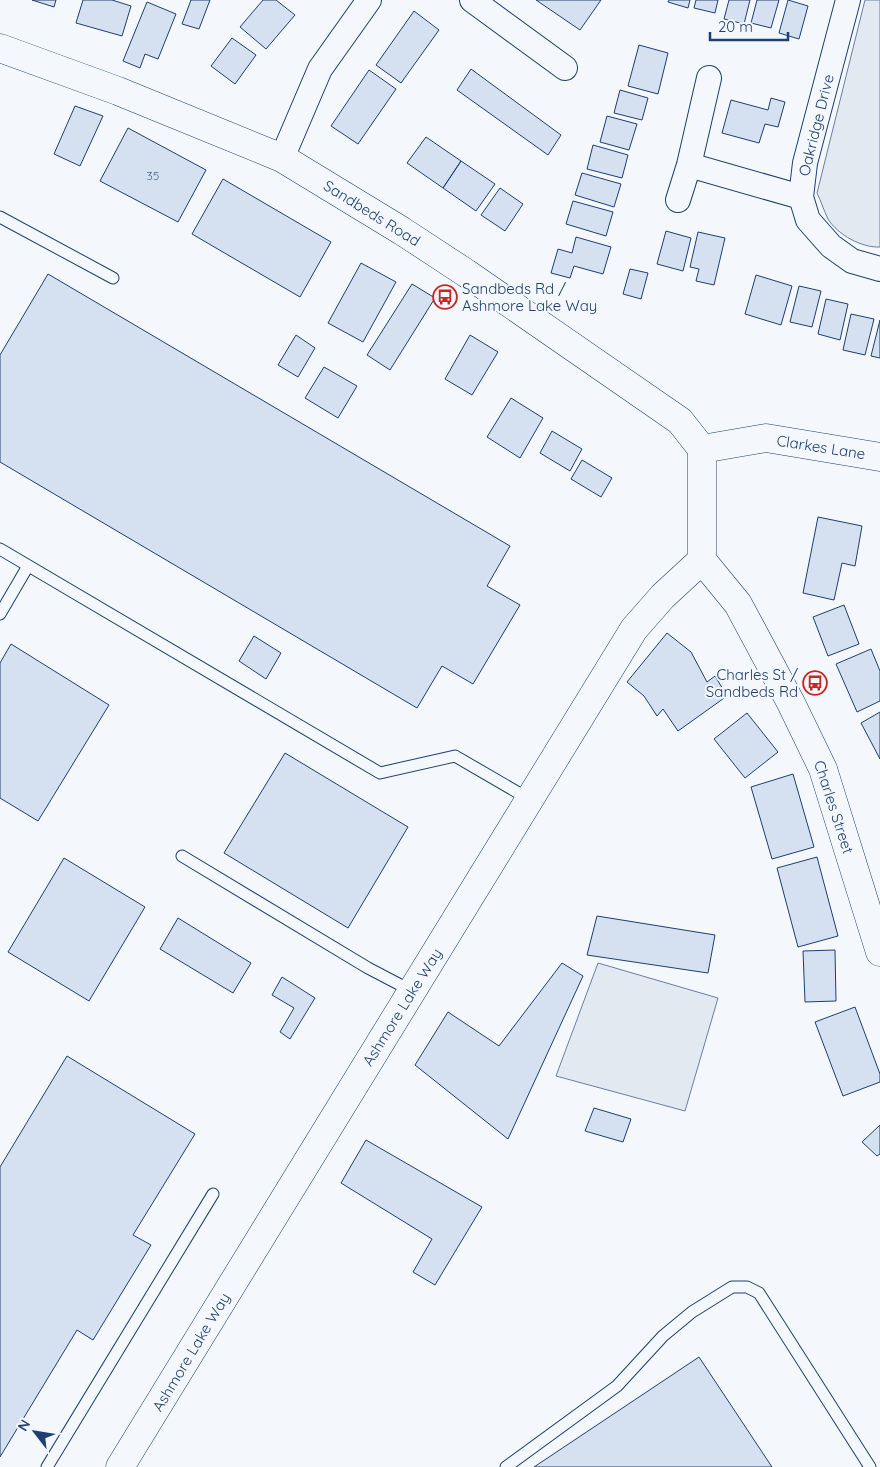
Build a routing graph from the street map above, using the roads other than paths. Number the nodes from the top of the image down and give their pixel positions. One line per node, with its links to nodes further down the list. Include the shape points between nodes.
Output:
1 (369, 0): 7 (street, via 320,69)
2 (472, 0): 5 (street)
3 (848, 0): 9 (street, Oakridge Drive, via 805,162)
4 (0, 48): 7 (street, Sandbeds Road, via 118,91)
5 (565, 68)
6 (709, 78): 8 (street)
7 (282, 158): 14 (street, Sandbeds Road, via 402,230 474,278 680,421)
8 (689, 166): 9 (street); 10 (street)
9 (800, 197): 12 (street, Oakridge Drive, via 808,220 831,246 852,262)
10 (678, 200)
11 (0, 217): 13 (lane)
12 (880, 270)
13 (112, 278)
14 (702, 449): 15 (street, Clarkes Lane, via 766,438); 17 (street)
15 (880, 457)
16 (0, 549): 18 (lane)
17 (702, 560): 20 (street, Ashmore Lake Way, via 663,596 634,629); 22 (street, Charles Street, via 738,604 823,769)
18 (28, 566): 19 (lane); 20 (lane, via 380,773 455,756)
19 (0, 614)
20 (529, 799): 23 (street, Ashmore Lake Way)
21 (182, 856): 23 (lane, via 368,968)
22 (880, 952)
23 (412, 990): 26 (street, Ashmore Lake Way)
24 (214, 1194): 25 (lane)
25 (47, 1467)
26 (120, 1467)
27 (506, 1467): 28 (lane, via 617,1386 663,1336 692,1312 732,1287 747,1287 759,1293)
28 (870, 1467)

